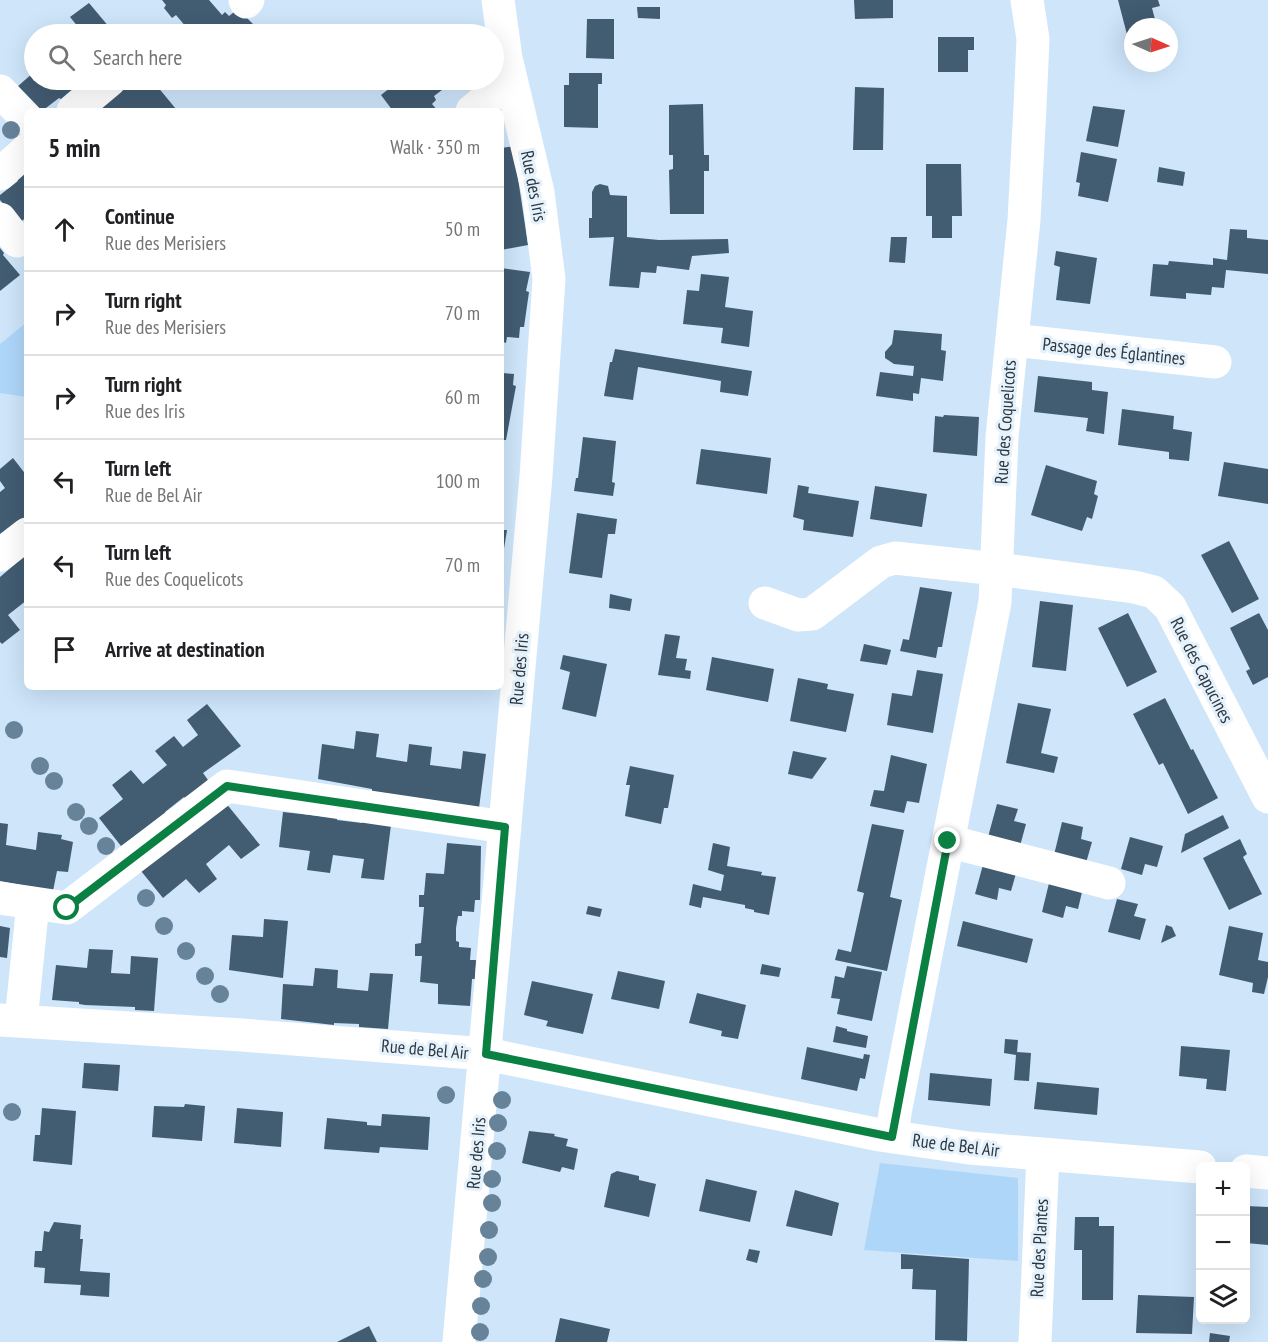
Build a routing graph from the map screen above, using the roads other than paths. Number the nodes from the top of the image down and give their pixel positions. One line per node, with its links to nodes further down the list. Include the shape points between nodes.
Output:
1 (498, 0): 3 (street, Rue des Iris)
2 (1027, 0): 15 (street, Rue des Coquelicots, via 1033,39 1024,220)
3 (501, 24)
4 (504, 44): 5 (street, Rue des Iris)
5 (511, 79): 6 (street); 20 (street, Rue des Iris, via 538,192 549,279 536,476)
6 (504, 85)
7 (98, 90): 10 (street)
8 (498, 90): 11 (street)
9 (0, 91): 12 (street)
10 (77, 108)
11 (476, 108)
12 (24, 116)
13 (24, 153): 14 (street)
14 (0, 174)
15 (1012, 340): 16 (street, Passage des Églantines); 19 (street, Rue des Coquelicots, via 1002,437)
16 (1215, 362)
17 (24, 536): 18 (street)
18 (0, 555)
19 (997, 568): 21 (street, Rue des Capucines, via 895,558 881,562 812,614 798,615); 22 (street, Rue des Capucines, via 1154,592 1170,607); 24 (street, Rue des Coquelicots, via 995,602)
20 (513, 603): 23 (street, Rue des Iris)
21 (765, 603)
22 (1268, 797)
23 (505, 827): 27 (street, via 227,786 67,908); 29 (street, Rue des Iris)
24 (948, 841): 25 (street); 30 (street, Rue des Coquelicots)
25 (1109, 883)
26 (0, 898): 27 (street)
27 (33, 903): 28 (street)
28 (10, 1020): 29 (street, Rue de Bel Air)
29 (486, 1054): 30 (street, Rue de Bel Air); 35 (street, Rue des Iris)
30 (892, 1137): 31 (street, Rue de Bel Air)
31 (1043, 1154): 32 (street, Rue de Bel Air); 36 (street, Rue des Plantes)
32 (1196, 1167)
33 (1250, 1171): 34 (street)
34 (1268, 1173)
35 (459, 1342)
36 (1035, 1342)

